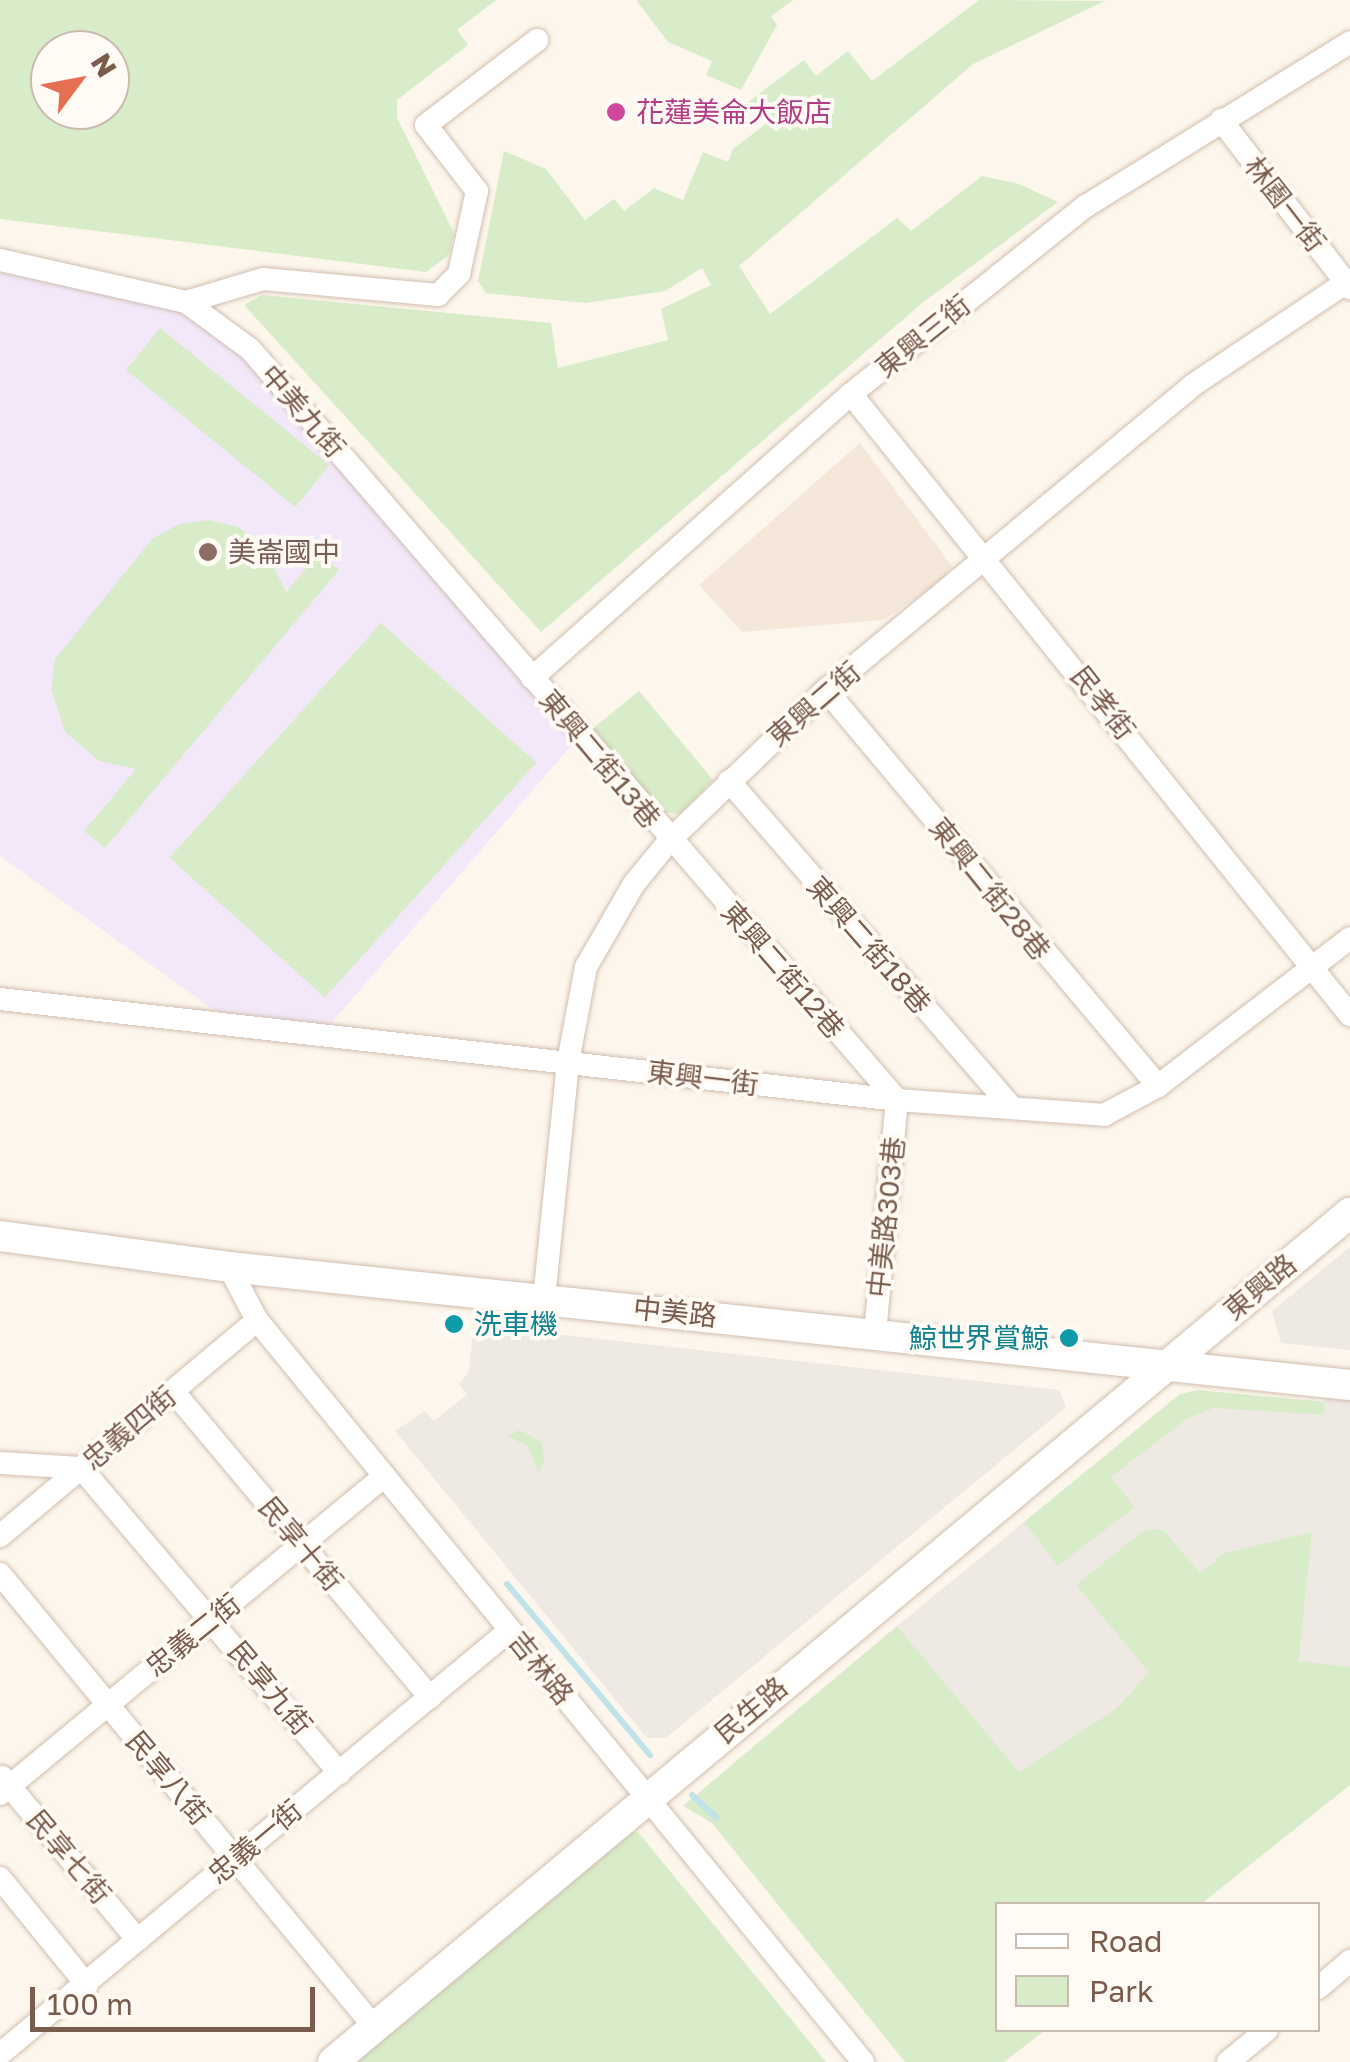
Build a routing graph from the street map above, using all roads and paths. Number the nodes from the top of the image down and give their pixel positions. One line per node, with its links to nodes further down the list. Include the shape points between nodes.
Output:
1 (537, 40): 6 (street, via 426,125 477,191 460,274 438,295 263,280)
2 (1350, 42): 3 (street, 東興三街)
3 (1221, 120): 5 (street, 林園一街); 7 (street, 東興三街, via 1086,206)
4 (0, 260): 6 (street, 中美九街)
5 (1348, 283): 8 (street, 東興二街, via 1193,385)
6 (186, 302): 9 (street, 中美九街, via 250,350)
7 (851, 394): 8 (street, 民孝街); 9 (street, 東興三街)
8 (989, 558): 10 (street, 東興二街); 14 (street, 民孝街)
9 (532, 678): 12 (street, 東興二街13巷)
10 (826, 690): 11 (street, 東興二街); 18 (street, 東興二街28巷)
11 (730, 780): 12 (street, 東興二街); 20 (street, 東興二街18巷)
12 (668, 840): 17 (street, 東興二街, via 586,967); 19 (street, 東興二街12巷)
13 (1350, 938): 14 (street, 東興一街)
14 (1316, 966): 16 (street, 民孝街); 18 (street, 東興一街)
15 (0, 998): 17 (street, 東興一街)
16 (1350, 1015)
17 (568, 1062): 19 (street, 東興一街); 24 (street, 東興二街)
18 (1158, 1086): 20 (street, 東興一街, via 1104,1115)
19 (898, 1100): 20 (street, 東興一街); 26 (street, 中美路303巷)
20 (1012, 1108)
21 (1350, 1213): 27 (street, 東興路)
22 (0, 1236): 23 (street, 中美路)
23 (228, 1267): 24 (street, 中美路); 25 (street, 吉林路)
24 (544, 1299): 26 (street, 中美路)
25 (258, 1320): 29 (street, 忠義四街); 32 (street, 吉林路)
26 (875, 1333): 27 (street, 中美路)
27 (1172, 1363): 28 (street, 中美路); 42 (street, 民生路)
28 (1350, 1385)
29 (173, 1390): 31 (street, 忠義四街); 34 (street, 民享十街)
30 (0, 1462): 31 (street)
31 (81, 1468): 33 (street, 忠義四街); 36 (street, 民享九街)
32 (385, 1476): 34 (street, 忠義二街); 37 (street, 吉林路)
33 (0, 1536)
34 (302, 1545): 36 (street, 忠義二街); 38 (street, 民享十街)
35 (0, 1574): 39 (street, 民享八街)
36 (212, 1619): 39 (street, 忠義二街); 40 (street, 民享九街)
37 (510, 1630): 38 (street, 忠義一街); 42 (street, 吉林路)
38 (430, 1697): 40 (street, 忠義一街)
39 (107, 1705): 41 (street, 忠義二街); 43 (street, 民享八街)
40 (340, 1772): 43 (street, 忠義一街)
41 (3, 1784): 45 (street, 民享七街)
42 (645, 1798): 49 (street, 民生路); 53 (street, 吉林路)
43 (235, 1859): 45 (street, 忠義一街); 49 (street, 民享八街)
44 (0, 1878): 47 (street)
45 (138, 1940): 47 (street, 忠義一街)
46 (1350, 1960): 48 (street)
47 (86, 1985): 51 (street, 忠義一街)
48 (1320, 1986)
49 (375, 2028): 52 (street, 民生路)
50 (1265, 2032): 54 (street)
51 (0, 2054)
52 (333, 2062)
53 (863, 2062)
54 (1228, 2062)

